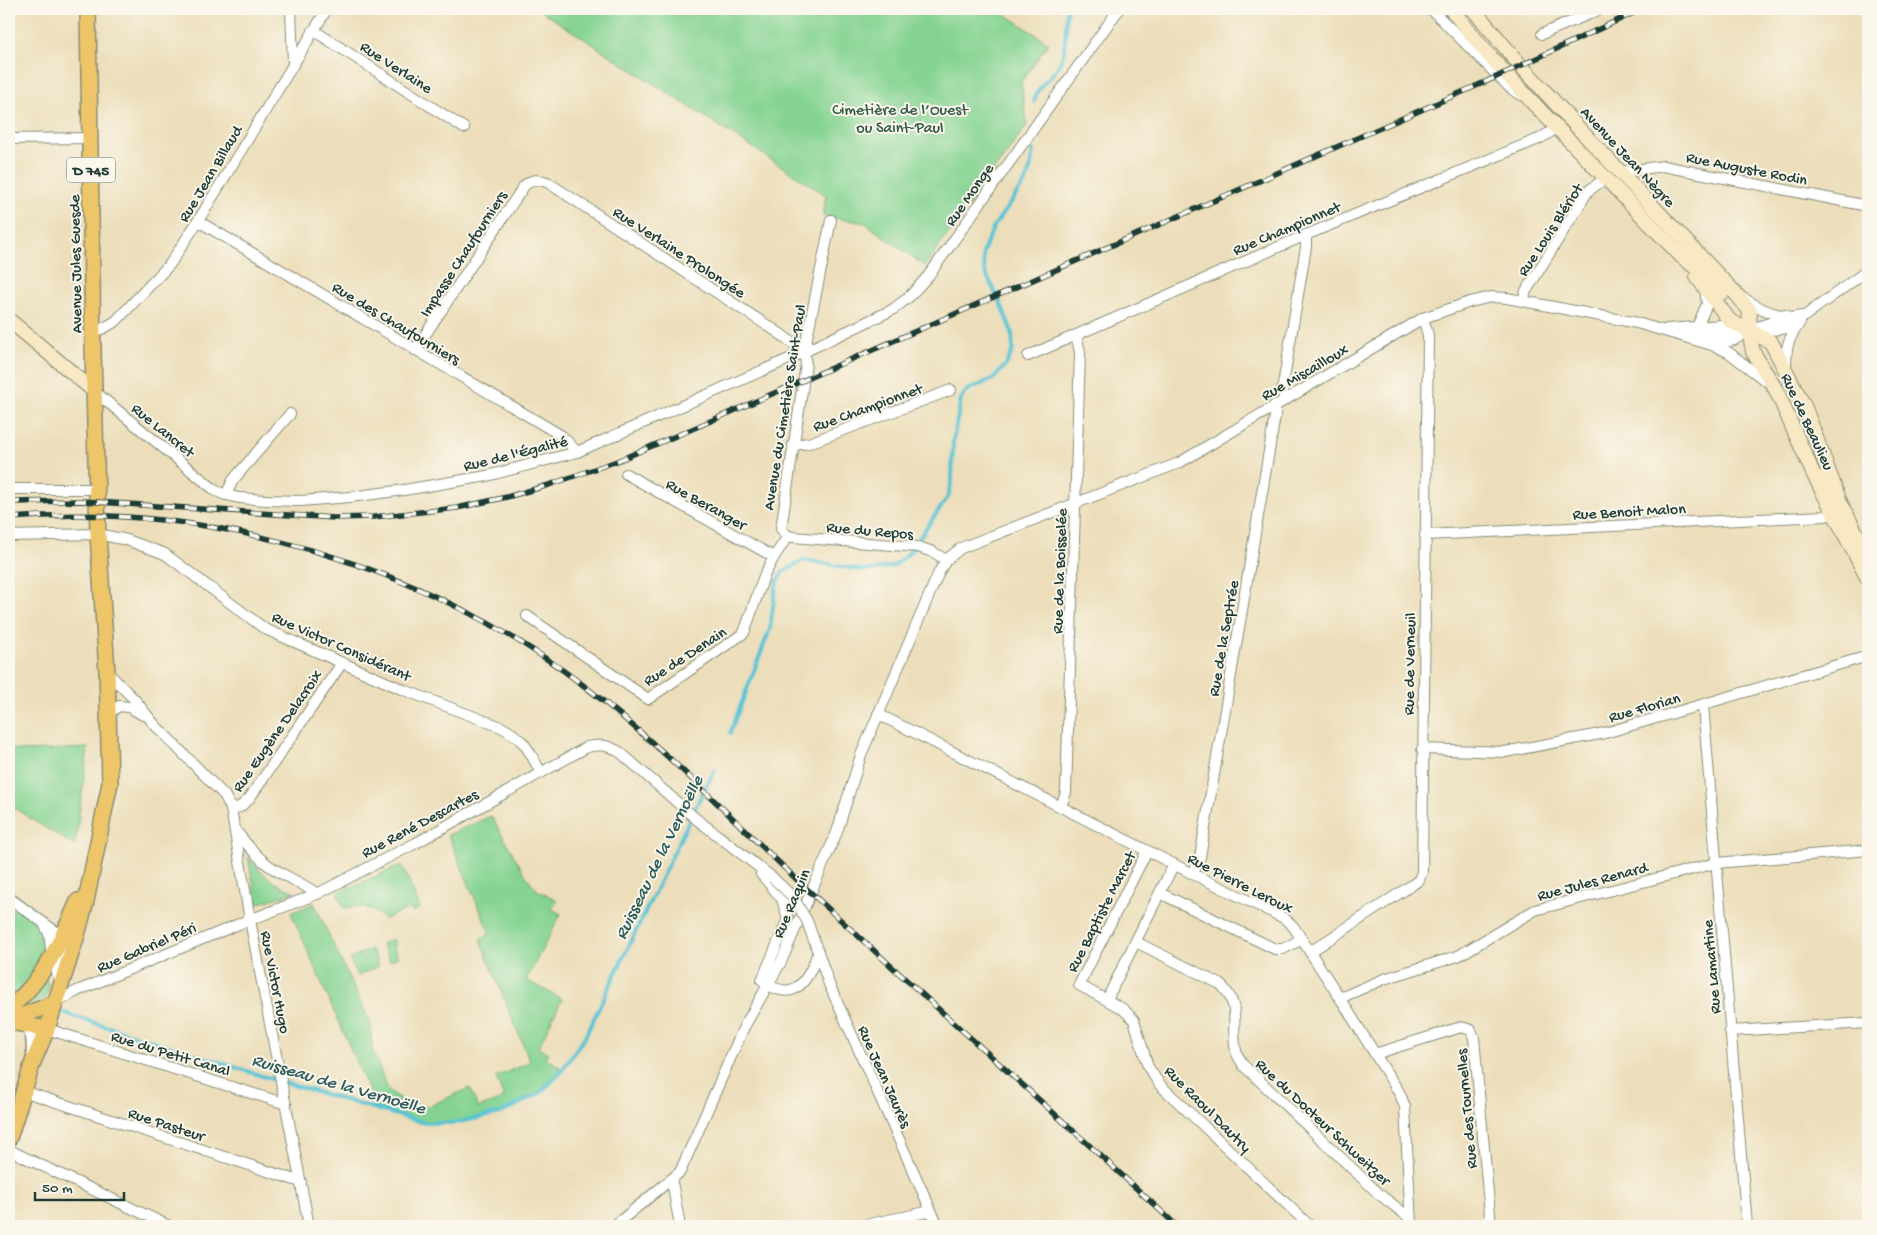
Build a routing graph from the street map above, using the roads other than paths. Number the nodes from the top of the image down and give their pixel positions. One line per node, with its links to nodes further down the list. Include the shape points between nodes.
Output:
1 (88, 9): 16 (main road, Avenue Jules Guesde / D 745)
2 (291, 9): 11 (street)
3 (327, 9): 9 (street, Rue Jean Billaud)
4 (1119, 9): 40 (street, Rue Monge, via 929,275 909,297 892,310)
5 (1430, 9): 12 (street, via 1509,87)
6 (1451, 9): 12 (main road, Avenue Jean Nègre)
7 (1473, 9): 17 (main road, Avenue Jean Nègre)
8 (1602, 9): 10 (street)
9 (313, 30): 11 (street, Rue Jean Billaud); 13 (street, Rue Verlaine)
10 (1542, 34)
11 (293, 62): 22 (street, Rue Jean Billaud)
12 (1535, 105): 14 (main road, Avenue Jean Nègre)
13 (464, 128)
14 (1557, 128): 18 (main road, Avenue Jean Nègre); 23 (street, Rue Championnet, via 1541,138)
15 (9, 138): 16 (street)
16 (90, 138): 35 (main road, Avenue Jules Guesde / D 745)
17 (1620, 172): 20 (street, Rue Auguste Rodin, via 1664,166); 27 (main road, Avenue Jean Nègre)
18 (1606, 178): 24 (main road, Avenue Jean Nègre); 28 (street, Rue Louis Blériot, via 1588,191 1526,291)
19 (538, 179): 39 (street, Impasse Chaufourniers, via 530,180 524,186); 40 (street, Rue Verlaine Prolongée)
20 (1868, 206)
21 (830, 220): 40 (street, Avenue du Cimetière Saint-Paul)
22 (198, 221): 35 (street, Rue Jean Billaud, via 170,264 116,321); 39 (street, Rue des Chaufourniers)
23 (1306, 235): 37 (street, Rue Championnet); 46 (street, via 1282,392)
24 (1681, 256): 26 (main road, Avenue Jean Nègre); 34 (main road, Avenue Jean Nègre, via 1740,311)
25 (1868, 270): 29 (street)
26 (1705, 289): 32 (street, via 1707,304); 34 (main road, Avenue Jean Nègre, via 1730,321)
27 (1736, 294): 29 (street, via 1777,315); 34 (main road, Avenue Jean Nègre, via 1750,311)
28 (1523, 301): 30 (street, Rue Miscailloux, via 1491,297); 33 (street, Rue Miscailloux)
29 (1805, 315): 34 (street, via 1788,328); 42 (street, Rue de Beaulieu, via 1788,340)
30 (1424, 318): 46 (street, Rue Miscailloux); 59 (street, Rue de Verneuil, via 1428,335)
31 (9, 320): 45 (main road)
32 (1697, 327): 33 (street); 34 (street, via 1722,325)
33 (1663, 330): 36 (street, Rue Miscailloux)
34 (1749, 330): 36 (street, via 1706,336); 38 (street, via 1725,342); 42 (main road, Rue de Beaulieu, via 1771,342); 44 (main road, Rue de Beaulieu, via 1753,352); 57 (main road, via 1775,370)
35 (93, 332): 45 (main road, Avenue Jules Guesde / D 745)
36 (1677, 334): 38 (street, Rue Miscailloux)
37 (1076, 335): 41 (street, Rue Championnet); 56 (street, Rue de la Boisselée, via 1080,352)
38 (1693, 340): 44 (street, via 1728,352)
39 (415, 350): 50 (street, Rue des Chaufourniers, via 562,436)
40 (804, 352): 49 (street, Avenue du Cimetière Saint-Paul, via 806,364); 50 (street, Rue de l'Égalité)
41 (1028, 356)
42 (1786, 372): 57 (main road, Rue de Beaulieu, via 1805,408)
43 (951, 390): 49 (street, Rue Championnet, via 809,443)
44 (1776, 390): 57 (main road, Rue de Beaulieu, via 1813,473)
45 (94, 392): 53 (main road, Avenue Jules Guesde); 54 (street, Rue Lancret)
46 (1285, 399): 47 (street, Rue Miscailloux)
47 (1274, 406): 56 (street, Rue Miscailloux, via 1179,463); 86 (street, Rue de la Septrée, via 1274,426 1200,857)
48 (290, 414): 55 (street, via 233,480)
49 (792, 445): 61 (street, Avenue du Cimetière Saint-Paul, via 781,523 781,530)
50 (577, 452): 55 (street, Rue de l'Égalité, via 487,476 404,490 300,501)
51 (626, 474): 63 (street, Rue Beranger)
52 (9, 489): 53 (street)
53 (97, 489): 58 (main road, Avenue Jules Guesde)
54 (216, 490): 55 (street, Rue de l'Égalité)
55 (226, 495)
56 (1076, 502): 64 (street, Rue Miscailloux, via 961,548); 77 (street, Rue de la Boisselée, via 1066,792)
57 (1839, 509): 59 (street, Rue Benoit Malon); 62 (main road, Rue de Beaulieu); 65 (main road, Rue de Beaulieu)
58 (98, 534): 60 (street, Rue Victor Considérant); 68 (street, Rue Victor Considérant, via 165,554 265,629); 69 (main road, Avenue Jules Guesde)
59 (1425, 535): 75 (street, Rue de Verneuil)
60 (9, 536)
61 (788, 536): 63 (street, Rue de Denain); 64 (street, Rue du Repos, via 914,547 933,552)
62 (1868, 556)
63 (774, 557): 66 (street, Rue de Denain, via 744,633 648,699)
64 (946, 560): 71 (street, Rue Raquin)
65 (1868, 579)
66 (527, 616)
67 (1868, 656): 70 (street, Rue Florian)
68 (342, 663): 76 (street, Rue Victor Considérant, via 515,734 524,742); 78 (street, Rue Eugène Delacroix, via 249,799 240,807)
69 (107, 672): 72 (main road, Avenue Jules Guesde); 73 (street)
70 (1703, 705): 75 (street, Rue Florian, via 1620,729 1505,752); 83 (street, Rue Lamartine)
71 (878, 714): 77 (street, Rue Pierre Leroux); 100 (street, Rue Raquin, via 837,832)
72 (108, 718): 73 (street, via 117,707 129,707); 85 (main road, Avenue Jules Guesde, via 110,783)
73 (154, 724): 78 (street, via 225,796)
74 (598, 745): 76 (street, Rue René Descartes, via 587,747); 82 (street, Rue Jean Jaurès, via 610,746 621,753)
75 (1422, 749): 97 (street, Rue de Verneuil, via 1422,872 1419,880)
76 (541, 772): 88 (street, Rue René Descartes, via 416,844)
77 (1061, 807): 81 (street, Rue Pierre Leroux)
78 (231, 809): 79 (street, Rue Victor Hugo)
79 (235, 830): 88 (street, via 263,861); 91 (street, Rue Victor Hugo)
80 (1868, 850): 83 (street, Rue Jules Renard)
81 (1147, 851): 84 (street, Rue Pierre Leroux); 101 (street, Rue Baptiste Marcet)
82 (747, 858): 96 (street, Rue Jean Jaurès, bridge, via 793,896 807,921); 100 (street, Rue Jean Jaurès, via 782,899 788,918 762,980)
83 (1716, 863): 103 (street, Rue Jules Renard, via 1535,910 1458,956 1384,979); 109 (street, Rue Lamartine)
84 (1174, 864): 86 (street, Rue Pierre Leroux); 87 (street)
85 (93, 867): 90 (main road); 99 (main road, via 84,910)
86 (1193, 874): 94 (street, Rue Pierre Leroux, via 1284,918)
87 (1160, 892): 94 (street, via 1274,949 1283,949); 95 (street)
88 (317, 894): 91 (street, Rue René Descartes)
89 (9, 898): 92 (street)
90 (70, 920): 93 (main road); 99 (street, via 70,932 57,962 56,970)
91 (250, 920): 102 (street, Rue Gabriel Péri); 113 (street, Rue Victor Hugo)
92 (43, 921): 93 (street); 98 (street)
93 (62, 936): 98 (main road)
94 (1302, 939): 97 (street, Rue Pierre Leroux)
95 (1136, 942): 104 (street); 119 (street, Rue du Docteur Schweitzer, via 1220,984 1229,993 1233,1003 1236,1052 1243,1065)
96 (818, 952): 100 (street, via 812,970 793,990 784,992); 118 (street, Rue Jean Jaurès, via 829,984)
97 (1310, 952): 103 (street, Rue Pierre Leroux)
98 (52, 955): 106 (main road)
99 (62, 982): 102 (street); 105 (main road)
100 (768, 985): 117 (street, Rue Raquin, via 744,1027 680,1172)
101 (1080, 985): 104 (street, Rue Raoul Dautry)
102 (76, 991): 105 (street, Rue Gabriel Péri)
103 (1340, 998): 110 (street, Rue Pierre Leroux)
104 (1108, 1000): 126 (street, Rue Raoul Dautry, via 1134,1020 1148,1067 1160,1085)
105 (55, 1003): 106 (main road); 108 (main road)
106 (13, 1017): 108 (main road); 111 (street, via 31,1030)
107 (1868, 1023): 109 (street)
108 (47, 1029): 111 (main road); 113 (street, Rue du Petit Canal)
109 (1730, 1030): 128 (street, Rue Lamartine)
110 (1375, 1054): 119 (street, Rue Pierre Leroux, via 1405,1107); 127 (street, Rue des Tournelles, via 1461,1026 1471,1030)
111 (32, 1062): 112 (main road)
112 (23, 1092): 114 (main road); 116 (street, Rue Pasteur)
113 (286, 1104): 116 (street, Rue Victor Hugo)
114 (9, 1138)
115 (9, 1150): 120 (street)
116 (301, 1182): 121 (street, Rue Victor Hugo)
117 (671, 1182): 122 (street, Rue Raquin); 123 (street)
118 (931, 1211): 124 (street); 125 (street, Rue Jean Jaurès)
119 (1410, 1222)
120 (169, 1226)
121 (309, 1226)
122 (614, 1226)
123 (680, 1226)
124 (860, 1226)
125 (938, 1226)
126 (1310, 1226)
127 (1490, 1226)
128 (1747, 1226)

